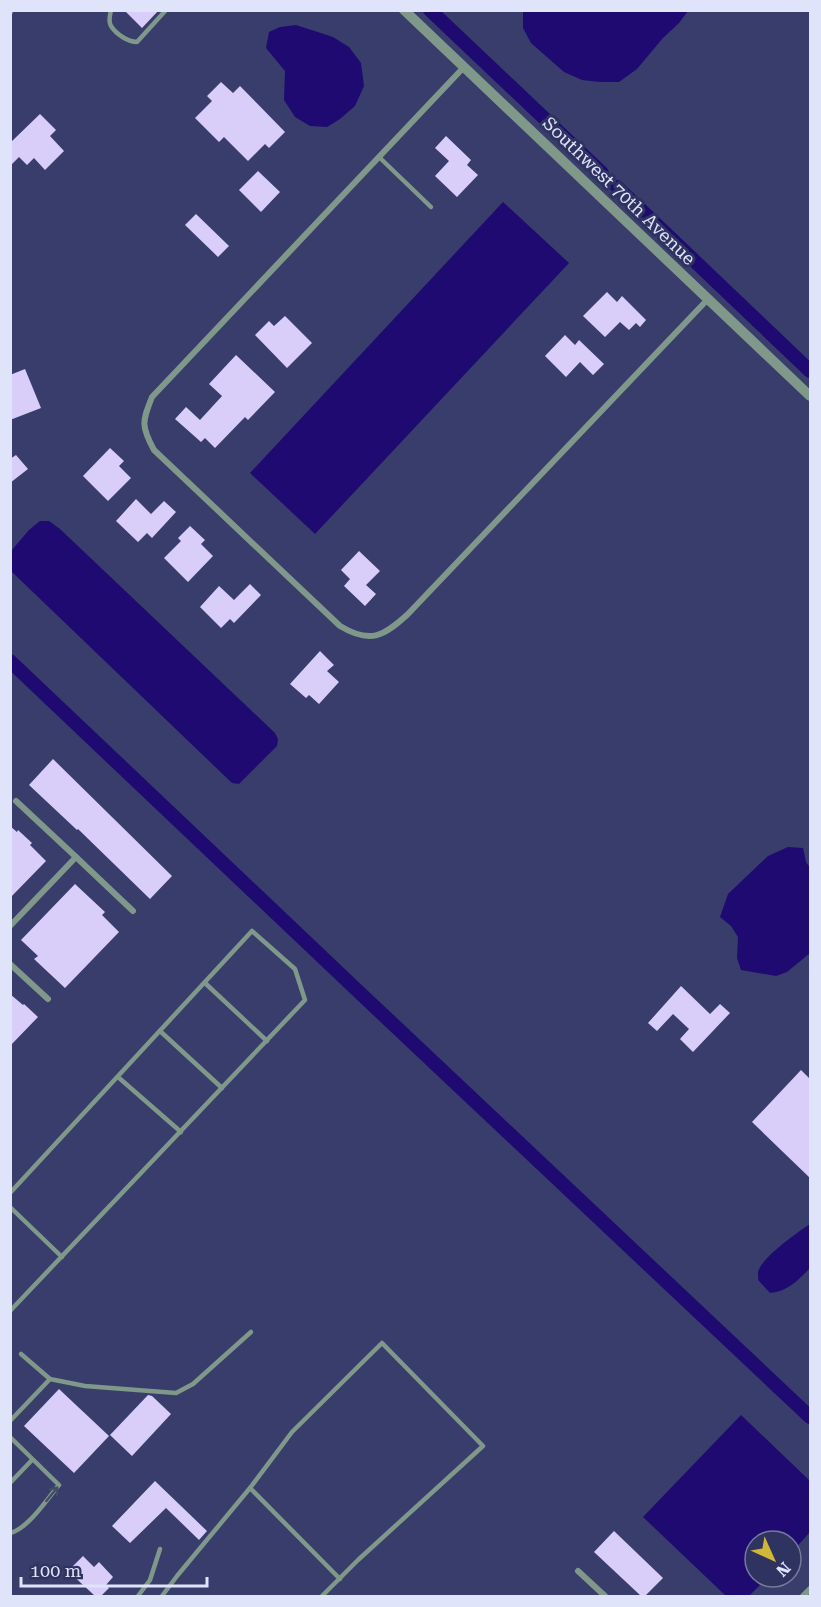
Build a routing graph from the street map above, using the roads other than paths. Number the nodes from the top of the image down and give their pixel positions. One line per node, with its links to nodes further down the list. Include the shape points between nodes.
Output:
1 (111, 10): 2 (lane, via 111,26 129,42 137,42)
2 (166, 10)
3 (404, 10): 4 (street, Southwest 70th Avenue)
4 (464, 67): 5 (street); 7 (street, Southwest 70th Avenue)
5 (379, 157): 6 (lane); 7 (street, via 152,397 145,415 145,432 154,450 339,626 354,635 375,636 391,630 408,614)
6 (431, 207)
7 (708, 298): 8 (street, Southwest 70th Avenue)
8 (810, 396)
9 (16, 801): 10 (street)
10 (76, 857): 11 (street); 12 (street)
11 (133, 911)
12 (10, 926)
13 (10, 964): 15 (street)
14 (204, 983): 16 (lane); 17 (lane); 17 (lane, via 252,931 295,969 306,1000)
15 (48, 999)
16 (160, 1031): 18 (lane); 19 (lane)
17 (267, 1041): 19 (lane)
18 (117, 1077): 20 (lane); 21 (lane)
19 (222, 1088): 20 (lane)
20 (181, 1131): 23 (lane)
21 (10, 1193)
22 (10, 1207): 23 (lane)
23 (62, 1257): 24 (lane)
24 (10, 1311)
25 (251, 1332): 27 (lane, via 193,1384 176,1393 84,1386)
26 (21, 1353): 27 (lane)
27 (51, 1379): 28 (lane)
28 (10, 1421)
29 (10, 1437): 30 (lane)
30 (32, 1460): 31 (lane); 33 (lane, one-way to 30, via 23,1527 59,1485)
31 (10, 1483)
32 (250, 1488): 36 (lane); 36 (lane, via 292,1432 382,1342 483,1446); 39 (lane)
33 (10, 1533)
34 (160, 1549): 38 (lane, via 150,1580)
35 (578, 1571): 41 (street)
36 (340, 1579): 40 (lane)
37 (810, 1589): 42 (street)
38 (138, 1596)
39 (162, 1596)
40 (322, 1596)
41 (605, 1596)
42 (803, 1596)

